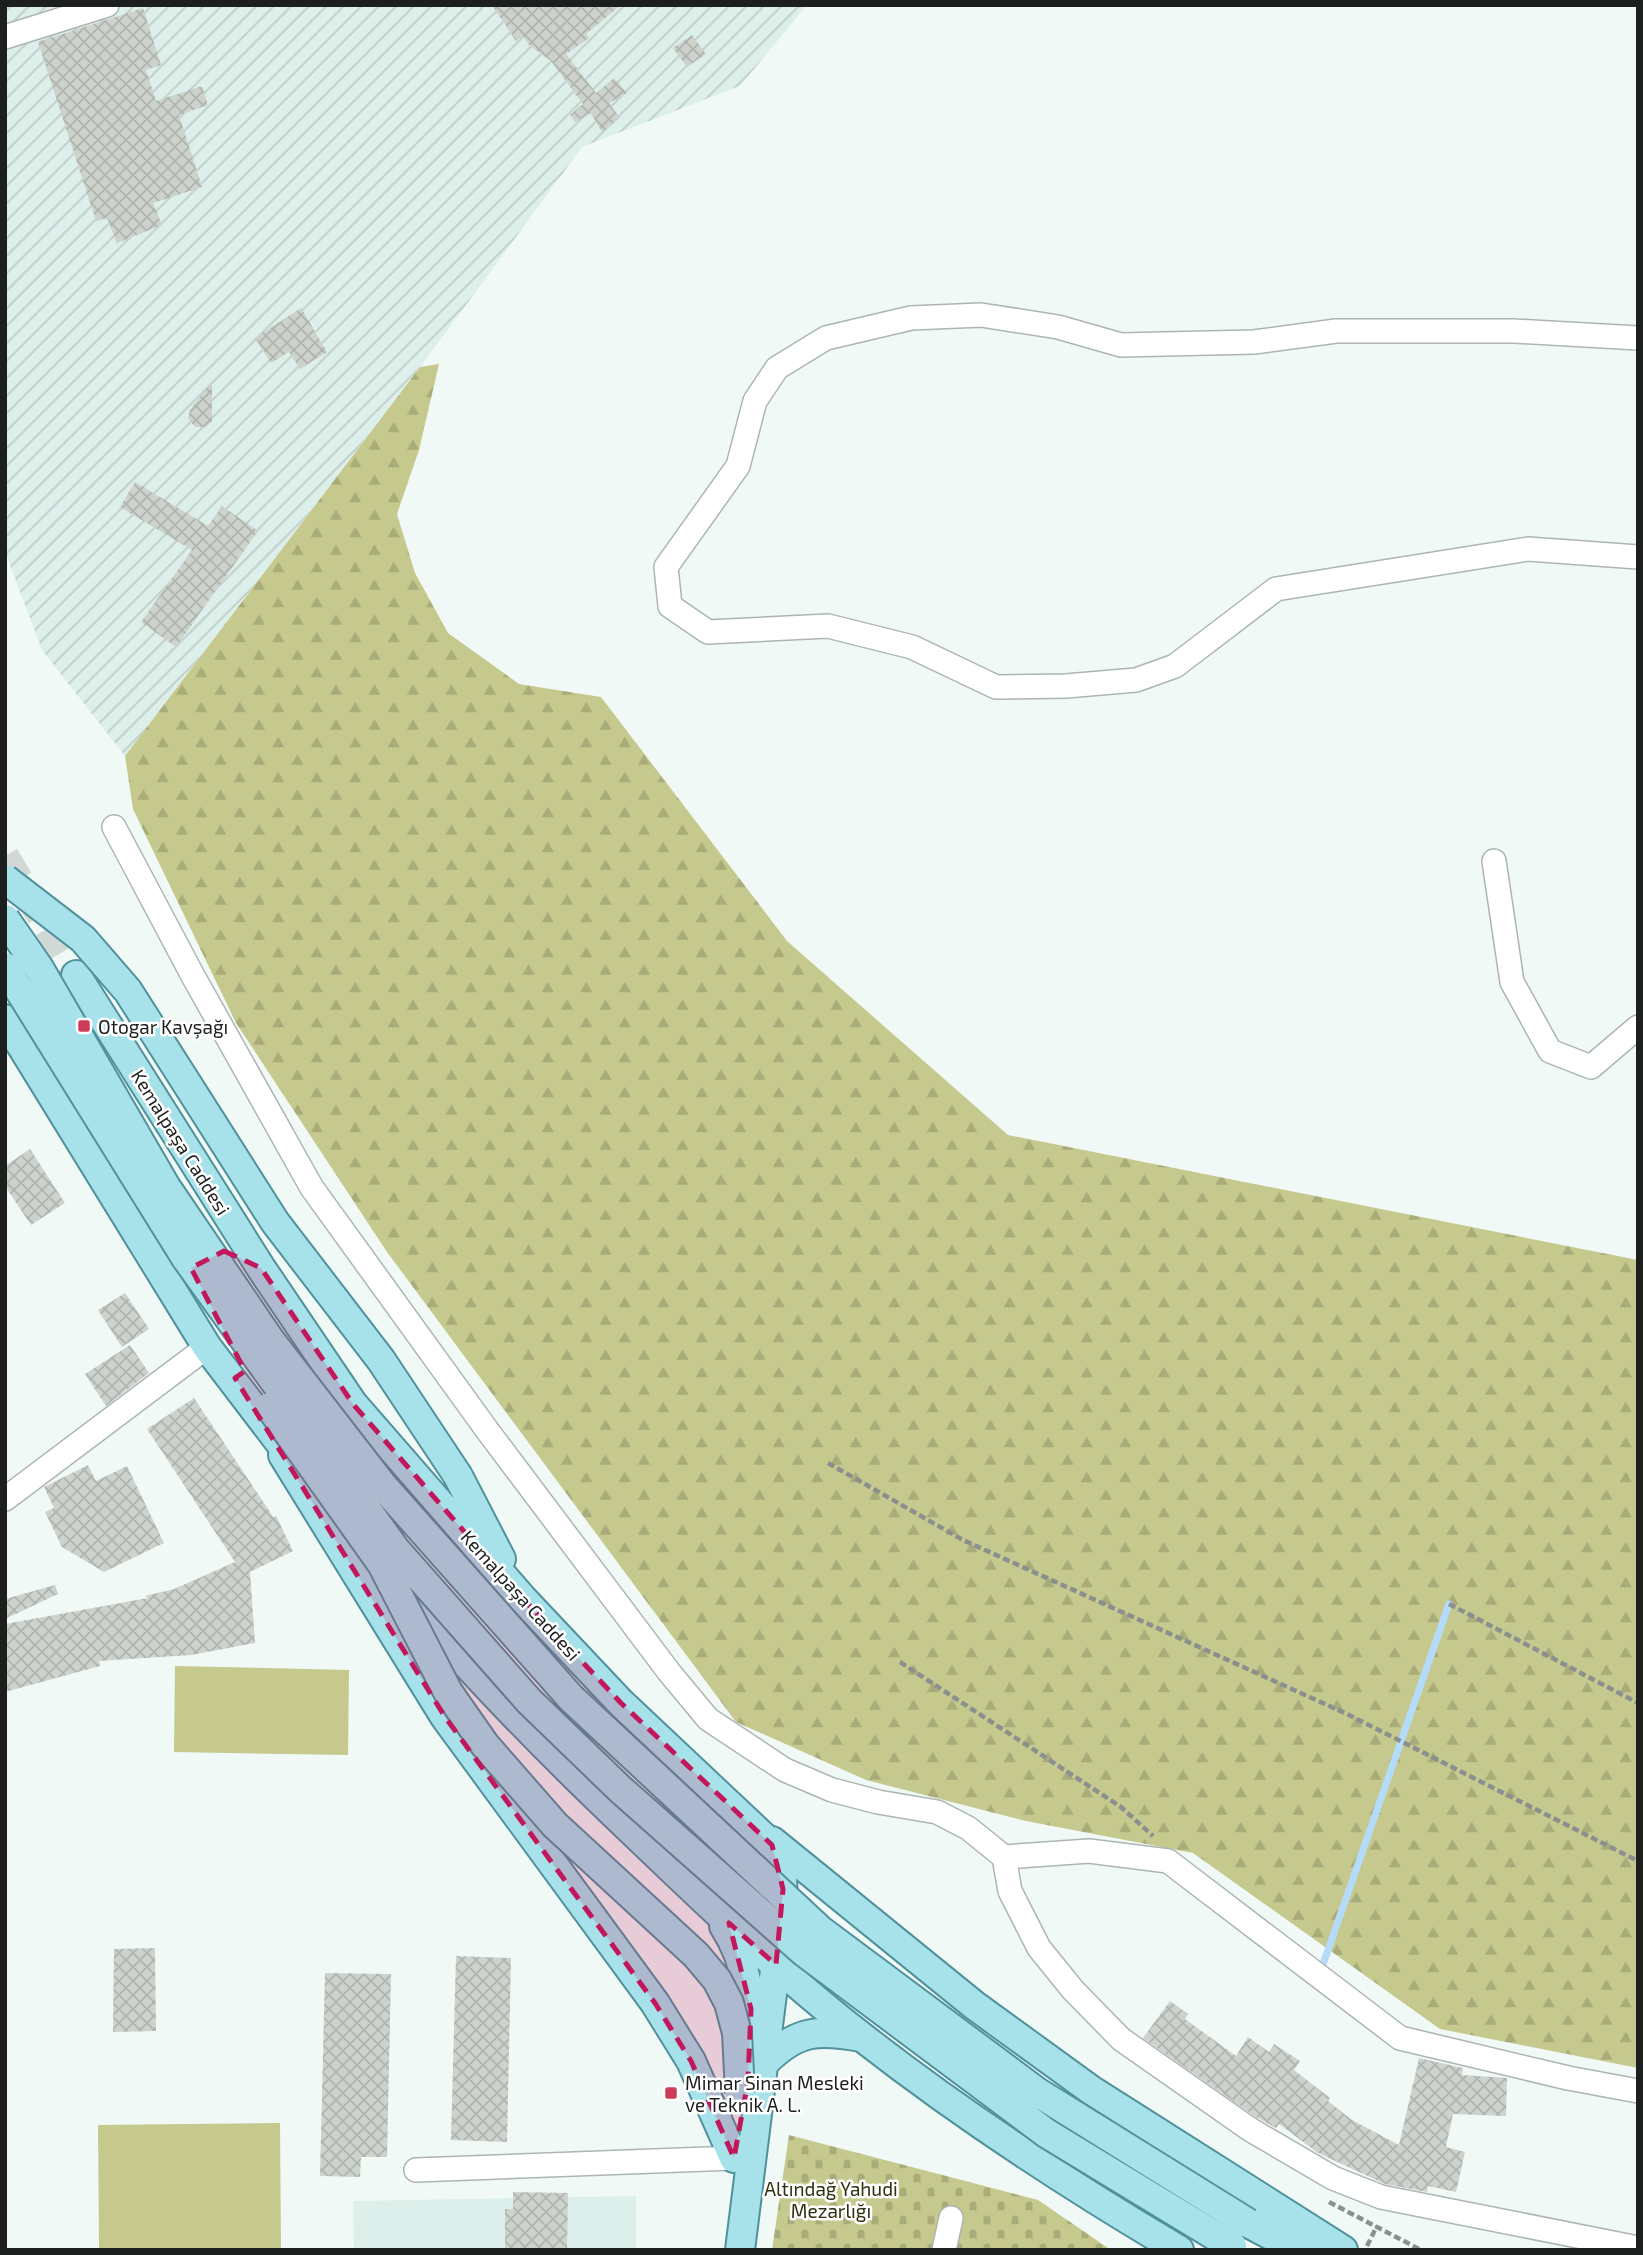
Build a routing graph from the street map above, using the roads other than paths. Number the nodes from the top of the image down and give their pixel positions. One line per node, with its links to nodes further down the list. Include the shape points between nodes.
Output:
1 (107, 5): 2 (street)
2 (5, 37)
3 (1638, 338): 4 (street, via 1514,331 1336,331 1254,342 1121,345 1058,327 981,315 911,318 826,338 777,368 755,401 738,466 666,567 670,606 708,632 828,626 912,647 996,687 1136,680 1175,666 1276,589 1528,549)
4 (1638, 557)
5 (114, 827): 23 (street, via 312,1188 487,1430 708,1719 785,1770 832,1790 937,1812 968,1828)
6 (1494, 861): 12 (street, via 1512,982 1549,1051 1591,1067)
7 (5, 879): 19 (main road, bridge, via 83,939 128,991 275,1222 381,1360 458,1476)
8 (5, 919): 38 (main road, bridge, via 39,968 166,1187 270,1340 391,1495 570,1698 820,1930 1037,2092)
9 (5, 967): 13 (main road, bridge)
10 (76, 975): 14 (main road, Kemalpaşa Caddesi)
11 (5, 1019): 15 (main road)
12 (1638, 1027)
13 (186, 1258): 29 (main road, bridge, via 230,1347 382,1564 437,1672 470,1724 555,1825 696,1955 717,1980 737,2033 740,2093); 32 (main road, bridge, via 395,1549 529,1701 620,1789 804,1952 1046,2133)
14 (261, 1268): 15 (main road, via 237,1253 223,1251 199,1260 184,1282); 19 (main road, Kemalpaşa Caddesi, via 353,1404)
15 (184, 1312): 16 (main road)
16 (207, 1347): 17 (main road); 18 (street)
17 (265, 1426): 21 (main road, via 442,1638); 29 (main road, via 446,1717 656,2003)
18 (5, 1499)
19 (522, 1598): 20 (main road, Kemalpaşa Caddesi)
20 (621, 1703): 21 (main road, via 630,1731 619,1758 594,1772 572,1769); 22 (main road, Kemalpaşa Caddesi)
21 (554, 1757): 24 (main road)
22 (762, 1833): 25 (main road, Kemalpaşa Caddesi, via 772,1844 782,1874); 39 (main road, via 974,2006 1048,2060)
23 (1004, 1857): 28 (street, via 1089,1851 1168,1861 1401,2038); 33 (street, via 1010,1891 1039,1948 1073,1990 1121,2039 1251,2130 1333,2178 1381,2197)
24 (708, 1904): 25 (main road); 29 (main road, via 734,1943 749,1992 748,2081)
25 (776, 1965): 26 (main road); 27 (main road, Kemalpaşa Caddesi)
26 (862, 2037): 27 (main road, via 823,2032 800,2035); 37 (main road, via 985,2129)
27 (765, 2062): 35 (main road, Kemalpaşa Caddesi)
28 (1638, 2091)
29 (736, 2144): 30 (street); 34 (main road)
30 (416, 2170)
31 (951, 2218): 36 (street)
32 (1235, 2248)
33 (1638, 2248)
34 (722, 2250)
35 (740, 2250)
36 (944, 2250)
37 (1179, 2250)
38 (1299, 2250)
39 (1343, 2250)

